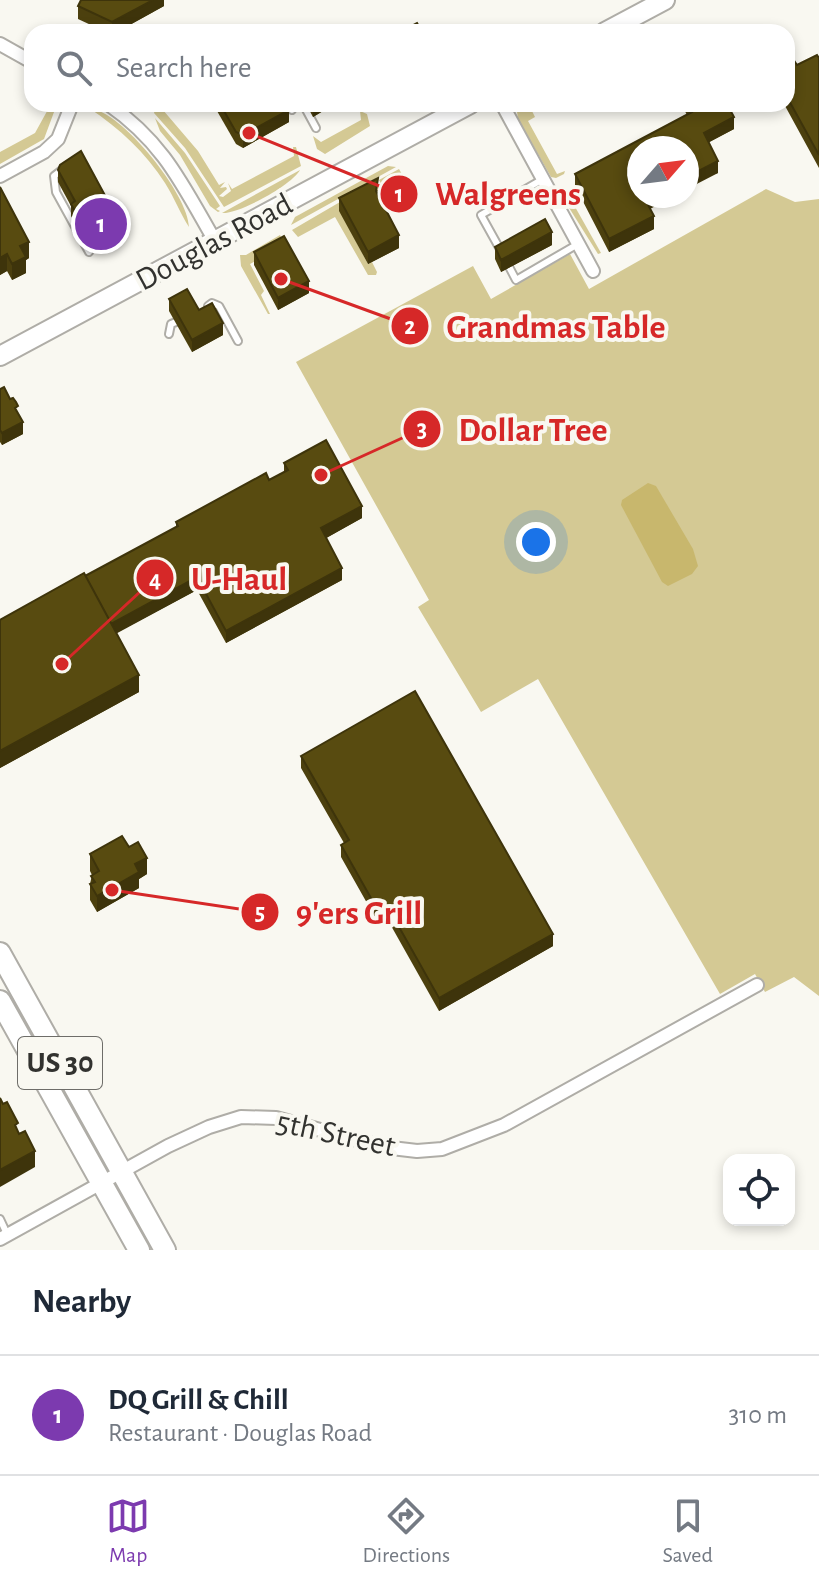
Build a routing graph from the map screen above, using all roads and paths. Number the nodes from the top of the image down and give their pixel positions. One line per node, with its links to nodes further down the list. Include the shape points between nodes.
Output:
1 (665, 0): 2 (street)
2 (620, 24)
3 (0, 44): 4 (street)
4 (24, 58)
5 (69, 112): 12 (street, via 58,139)
6 (120, 112): 14 (street, via 167,158)
7 (307, 112): 10 (lane)
8 (455, 112): 14 (street, Douglas Road)
9 (506, 112): 13 (street)
10 (316, 128)
11 (74, 163): 16 (lane, via 54,176 55,185)
12 (0, 176)
13 (543, 179): 15 (street); 15 (lane, via 481,215 516,280)
14 (215, 241): 22 (street, Douglas Road)
15 (579, 244): 17 (street)
16 (89, 252)
17 (593, 271)
18 (203, 308): 21 (lane, via 219,306)
19 (176, 322): 20 (lane)
20 (169, 334)
21 (238, 341)
22 (0, 356)
23 (0, 953): 26 (main road, US 30)
24 (757, 985): 26 (street, 5th Street, via 504,1125 442,1149 383,1147 276,1118 241,1117 209,1127)
25 (0, 1001): 27 (main road, US 30)
26 (122, 1172): 27 (street, 5th Street); 31 (main road, US 30)
27 (101, 1182): 29 (street, 5th Street); 30 (main road, US 30)
28 (0, 1219): 29 (lane)
29 (4, 1237)
30 (139, 1250)
31 (165, 1250)

